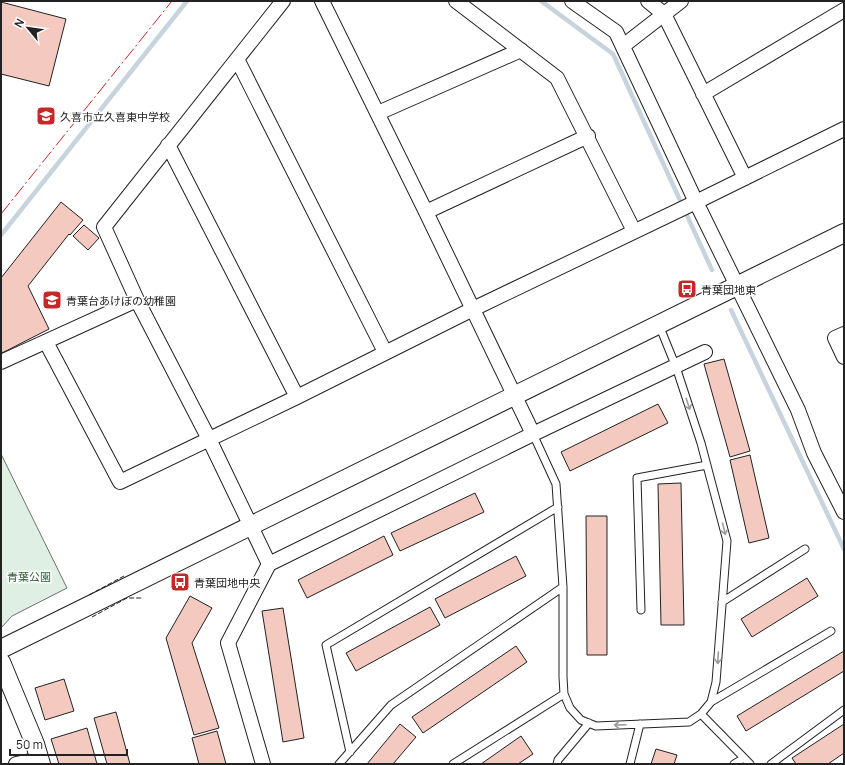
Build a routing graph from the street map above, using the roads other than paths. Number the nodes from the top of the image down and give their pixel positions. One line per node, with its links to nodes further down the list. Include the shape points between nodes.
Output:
1 (283, 1): 11 (street)
2 (322, 1): 13 (street)
3 (456, 1): 10 (street)
4 (572, 1): 9 (street, via 616,32)
5 (648, 1): 8 (street)
6 (681, 1): 8 (street)
7 (844, 10): 12 (street)
8 (664, 14): 9 (street); 12 (street)
9 (623, 46): 18 (street)
10 (521, 50): 13 (street); 15 (street, via 557,78)
11 (237, 58): 16 (street); 28 (street)
12 (703, 94): 17 (street)
13 (378, 113): 19 (street)
14 (844, 129): 17 (street)
15 (588, 136): 19 (street); 20 (street)
16 (168, 145): 23 (street, via 104,227); 34 (street)
17 (745, 178): 18 (street)
18 (696, 202): 20 (street); 22 (street)
19 (426, 212): 24 (street)
20 (634, 231): 24 (street)
21 (844, 233): 22 (street)
22 (737, 286): 25 (street); 39 (street, via 798,410 814,453)
23 (138, 300): 27 (street); 36 (street)
24 (473, 309): 28 (street); 33 (street)
25 (659, 323): 32 (lane); 33 (street)
26 (844, 334): 30 (street, via 835,338)
27 (46, 342): 31 (street); 36 (street, via 120,482)
28 (385, 352): 34 (street)
29 (705, 352): 32 (street)
30 (844, 357)
31 (1, 362)
32 (676, 366): 35 (street); 37 (lane, one-way to 37)
33 (514, 396): 35 (street); 40 (street)
34 (297, 397): 36 (street)
35 (533, 434): 38 (lane, via 556,484); 42 (street)
36 (209, 439): 40 (street)
37 (707, 465): 44 (lane, one-way to 44, via 727,541); 45 (lane, via 637,478)
38 (558, 507): 43 (lane); 55 (lane, via 326,645)
39 (844, 512)
40 (250, 526): 42 (street); 47 (street)
41 (805, 549): 44 (lane)
42 (269, 564): 59 (street, via 228,643)
43 (563, 587): 49 (lane); 55 (lane, via 391,705)
44 (722, 602): 50 (lane, one-way to 50, via 716,682)
45 (641, 610)
46 (831, 631): 50 (lane)
47 (1, 649)
48 (1, 662): 57 (street)
49 (564, 694): 53 (lane, via 570,708 581,720); 61 (lane)
50 (711, 702): 52 (lane)
51 (844, 710): 66 (lane)
52 (701, 714): 54 (lane, via 689,722); 56 (lane)
53 (589, 723): 54 (lane, one-way to 53, via 596,726); 62 (lane)
54 (640, 724): 63 (lane)
55 (350, 752): 60 (lane)
56 (744, 758): 64 (lane); 65 (lane)
57 (41, 761): 58 (street)
58 (16, 764)
59 (263, 764)
60 (339, 764)
61 (453, 764)
62 (557, 764)
63 (630, 764)
64 (734, 764)
65 (750, 764)
66 (771, 764)

